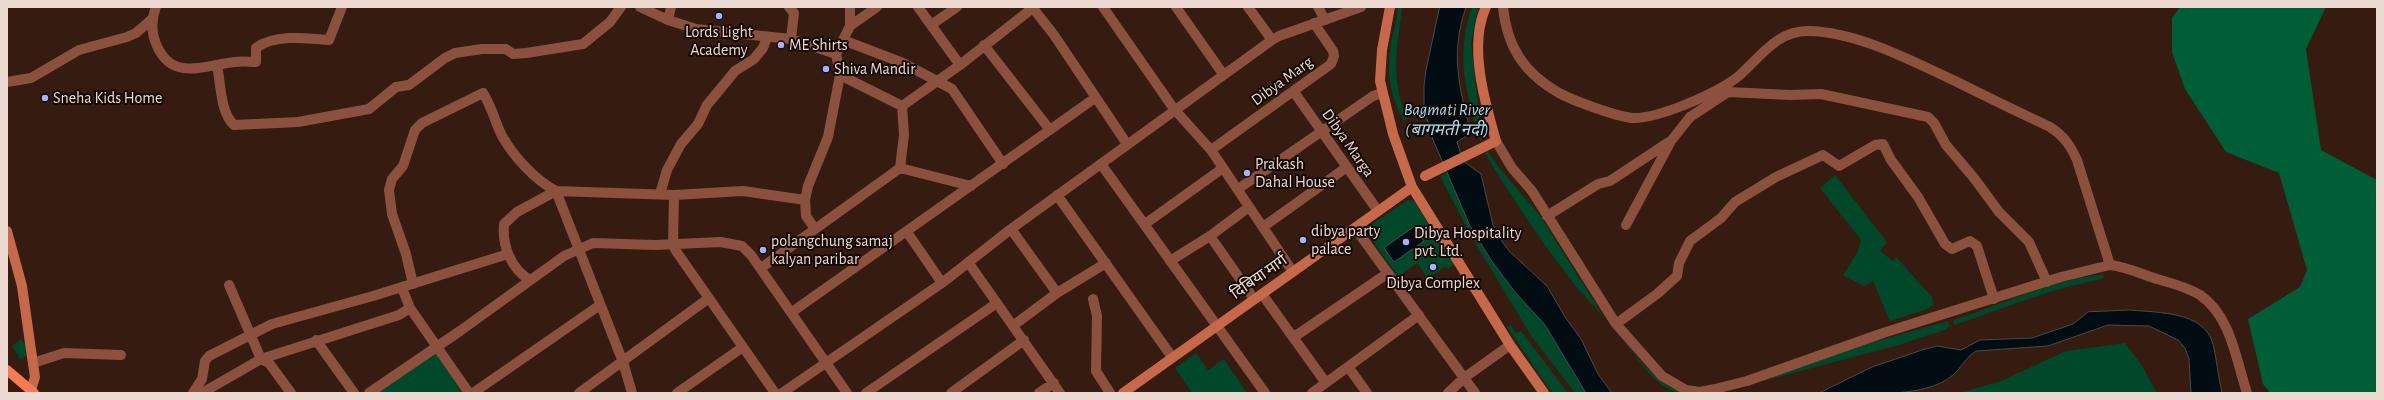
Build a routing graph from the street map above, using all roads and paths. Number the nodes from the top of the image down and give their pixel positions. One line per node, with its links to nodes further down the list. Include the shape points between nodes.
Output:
1 (156, 7): 20 (street)
2 (342, 7): 32 (street, via 329,40 285,39 256,48 256,62)
3 (621, 7): 32 (street, via 610,22 583,44 513,54 506,49 455,53 423,77 409,85 396,87 369,109 298,122 234,125 225,111)
4 (640, 7): 21 (street)
5 (671, 7): 21 (street)
6 (789, 7): 27 (street, via 794,13)
7 (850, 7): 25 (street)
8 (877, 7): 25 (street)
9 (918, 7): 24 (street)
10 (957, 7): 24 (street)
11 (1033, 7): 30 (street); 40 (street)
12 (1103, 7): 42 (street)
13 (1176, 7): 34 (street)
14 (1248, 7): 29 (street)
15 (1318, 7): 22 (street)
16 (1361, 7): 22 (street)
17 (1390, 7): 39 (main road, via 1380,67)
18 (1486, 7): 45 (main road, via 1480,26 1480,72)
19 (1503, 7): 81 (street, via 1511,46 1540,82 1573,101 1633,118 1702,98 1739,76 1776,40 1797,32 1832,34 1870,44 1909,59 2061,134 2077,160)
20 (152, 18): 32 (street, via 154,39 158,49 171,65 180,68); 37 (street, via 136,33 127,37 79,50 31,78)
21 (668, 20): 26 (street, via 696,29)
22 (1325, 20): 23 (street)
23 (1314, 23): 29 (street); 38 (street, Dibya Marg, via 1333,51 1332,60 1324,70)
24 (931, 25): 33 (street)
25 (850, 26): 28 (street)
26 (767, 37): 27 (street); 59 (street, via 764,48 754,59 735,71 681,144)
27 (791, 39): 31 (street)
28 (843, 40): 31 (street); 36 (street, via 903,63)
29 (1272, 40): 34 (street)
30 (984, 45): 33 (street); 43 (street)
31 (836, 54): 35 (street)
32 (217, 65)
33 (960, 65): 36 (street)
34 (1222, 74): 42 (street)
35 (840, 75): 41 (street); 62 (street, via 828,137)
36 (938, 80): 41 (street); 49 (street, via 952,89)
37 (7, 82)
38 (1294, 92): 44 (street, Dibya Marga); 48 (street, Dibya Marg)
39 (1382, 93): 44 (street, via 1373,96); 56 (main road)
40 (1095, 98): 43 (street); 47 (street)
41 (902, 106): 52 (street, via 904,135)
42 (1174, 109): 47 (street); 48 (street)
43 (1050, 130): 49 (street)
44 (1323, 132): 51 (street, Dibya Marga); 57 (street)
45 (1496, 141): 54 (main road); 65 (street)
46 (1671, 141): 65 (street, via 1610,181 1598,184); 67 (street); 86 (street, via 1690,117 1728,92 1821,94 1882,108 1919,113 1934,123 1946,145 1999,212 2029,242)
47 (1127, 144): 50 (street)
48 (1211, 150): 53 (street)
49 (1003, 164): 55 (street)
50 (1101, 164): 61 (street); 66 (street)
51 (1347, 167): 64 (street, Dibya Marga); 68 (street)
52 (900, 168): 55 (street); 70 (street)
53 (1223, 168): 57 (street); 66 (street)
54 (1424, 176)
55 (971, 186): 73 (street)
56 (1412, 187): 64 (main road, दिबिया मार्ग); 108 (main road)
57 (1238, 190): 63 (street)
58 (556, 191): 59 (street); 76 (street); 77 (street, via 506,220 503,232); 88 (street, via 523,163 502,136 492,106 483,93 422,124 415,130 403,166 392,179 388,190 392,214)
59 (660, 194): 60 (street)
60 (674, 195): 62 (street, via 743,191); 75 (street)
61 (1057, 195): 71 (street); 80 (street)
62 (805, 200): 70 (street, via 806,216)
63 (1249, 207): 68 (street); 74 (street)
64 (1378, 211): 69 (main road, दिबिया मार्ग)
65 (1547, 216): 101 (street)
66 (1145, 224): 78 (street)
67 (1626, 225)
68 (1263, 227): 83 (street)
69 (1355, 228): 83 (main road, दिबिया मार्ग); 84 (street)
70 (815, 229): 82 (street)
71 (1011, 229): 79 (street); 91 (street)
72 (7, 231): 115 (main road, via 22,286)
73 (907, 232): 87 (street); 99 (street)
74 (1210, 236): 78 (street); 92 (street)
75 (673, 245): 76 (street, via 594,244); 82 (street, via 733,243 742,246); 93 (street)
76 (578, 249): 85 (street); 97 (street)
77 (508, 254): 85 (street, via 521,274); 88 (street)
78 (1170, 261): 102 (street)
79 (968, 262): 87 (street); 96 (street)
80 (1106, 263): 91 (street); 112 (street)
81 (2110, 266): 86 (street, via 2101,266); 149 (street, via 2123,266 2200,295 2224,322)
82 (761, 268): 99 (street)
83 (1293, 272): 92 (main road, दिबिया मार्ग)
84 (1388, 273): 100 (street); 105 (street)
85 (530, 280): 109 (street)
86 (2047, 282): 94 (street)
87 (942, 283): 116 (street)
88 (413, 284): 90 (street)
89 (229, 285): 104 (street)
90 (402, 288): 98 (street); 104 (street, via 272,324)
91 (1057, 293): 103 (street)
92 (1258, 297): 102 (main road, दिबिया मार्ग); 105 (street)
93 (709, 298): 110 (street); 114 (street)
94 (1994, 299): 101 (street, via 1860,340 1747,381 1700,392 1686,390 1662,376); 101 (street, via 1976,246 1970,241 1952,249 1945,244 1883,144 1839,166 1823,156 1809,161 1763,184 1735,202 1721,218 1690,241 1679,263 1677,276)
95 (1093, 300): 141 (street, via 1097,316 1096,371)
96 (997, 303): 103 (street); 137 (street)
97 (600, 305): 114 (street); 130 (street)
98 (410, 308): 106 (street, via 400,315); 109 (street)
99 (792, 312): 116 (street)
100 (1419, 315): 117 (street); 119 (street)
101 (1616, 324)
102 (1216, 325): 112 (main road, दिबिया मार्ग); 143 (street)
103 (1014, 326): 107 (street)
104 (250, 334): 113 (street); 124 (street, via 209,356 205,361 202,379)
105 (1294, 337): 121 (street)
106 (316, 340): 113 (street); 127 (street)
107 (1024, 340): 120 (street); 138 (street)
108 (1510, 345): 119 (street); 148 (main road)
109 (437, 346): 128 (street); 129 (street)
110 (743, 347): 133 (street); 134 (street)
111 (121, 355): 115 (street, via 64,353)
112 (1172, 357): 142 (main road, दिबिया मार्ग)
113 (261, 359): 122 (street); 126 (street, via 269,363)
114 (622, 362): 131 (street); 132 (street)
115 (33, 363): 123 (main road, via 35,377)
116 (826, 363): 135 (street); 136 (street)
117 (1349, 368): 121 (street); 145 (street)
118 (7, 370): 123 (main road)
119 (1464, 378): 146 (street); 147 (street)
120 (1054, 383): 139 (street); 140 (street)
121 (1326, 384): 144 (street)
122 (217, 390): 125 (street)
123 (32, 392)
124 (193, 393)
125 (202, 393)
126 (290, 393)
127 (354, 393)
128 (369, 393)
129 (469, 393)
130 (473, 393)
131 (579, 393)
132 (632, 393)
133 (677, 393)
134 (775, 393)
135 (782, 393)
136 (847, 393)
137 (866, 393)
138 (951, 393)
139 (1039, 393)
140 (1060, 393)
141 (1110, 393)
142 (1123, 393)
143 (1265, 393)
144 (1312, 393)
145 (1368, 393)
146 (1448, 393)
147 (1475, 393)
148 (1544, 393)
149 (2247, 393)

